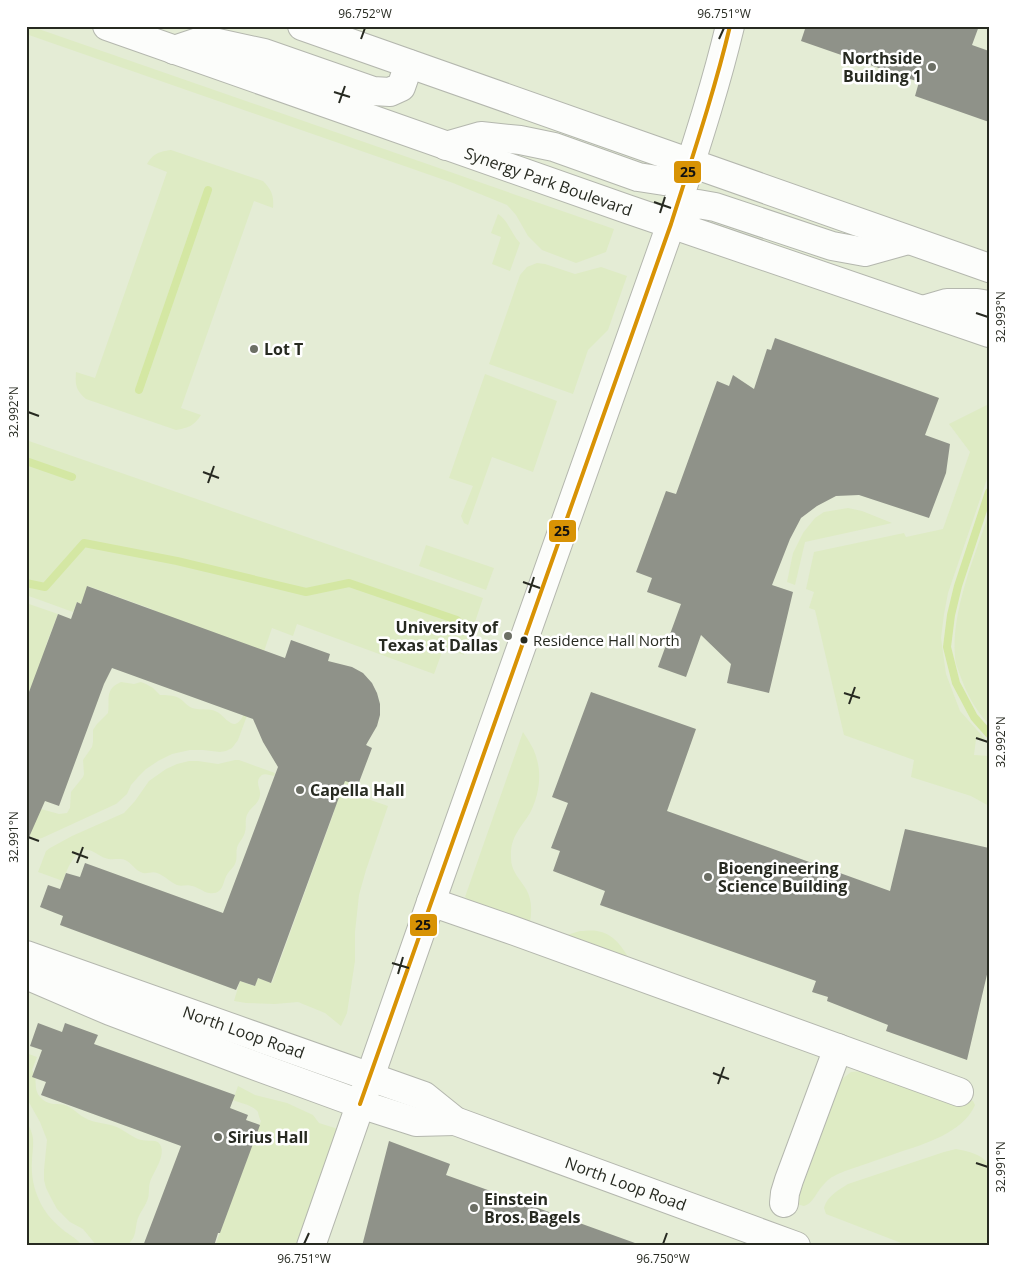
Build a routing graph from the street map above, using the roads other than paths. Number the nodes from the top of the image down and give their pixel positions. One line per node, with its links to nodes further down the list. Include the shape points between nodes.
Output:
1 (107, 26): 4 (street, Synergy Park Boulevard)
2 (302, 26): 5 (street)
3 (730, 26): 7 (street)
4 (174, 50): 5 (street, via 204,40 264,53 373,91 390,92 401,86); 6 (street, Synergy Park Boulevard)
5 (409, 64): 7 (street)
6 (446, 146): 7 (street, via 481,136 520,140 554,147 638,177 664,181); 8 (street, Synergy Park Boulevard)
7 (691, 163): 8 (street); 9 (street)
8 (671, 224): 9 (street, via 682,212 698,204 832,246 865,252); 12 (street, Synergy Park Boulevard); 14 (street)
9 (908, 240): 10 (street)
10 (989, 268)
11 (989, 305): 12 (street, via 947,303)
12 (922, 310): 13 (street, Synergy Park Boulevard)
13 (989, 333)
14 (431, 902): 17 (street); 18 (street)
15 (26, 955): 18 (street, North Loop Road)
16 (26, 975): 20 (street, North Loop Road, via 128,1018)
17 (838, 1048): 19 (street); 22 (street, via 789,1180)
18 (370, 1077): 20 (street); 21 (street, North Loop Road, via 424,1096)
19 (959, 1092)
20 (360, 1104): 21 (street, North Loop Road, via 416,1122); 23 (street)
21 (455, 1121): 24 (street, North Loop Road)
22 (784, 1203)
23 (311, 1246)
24 (796, 1246)

